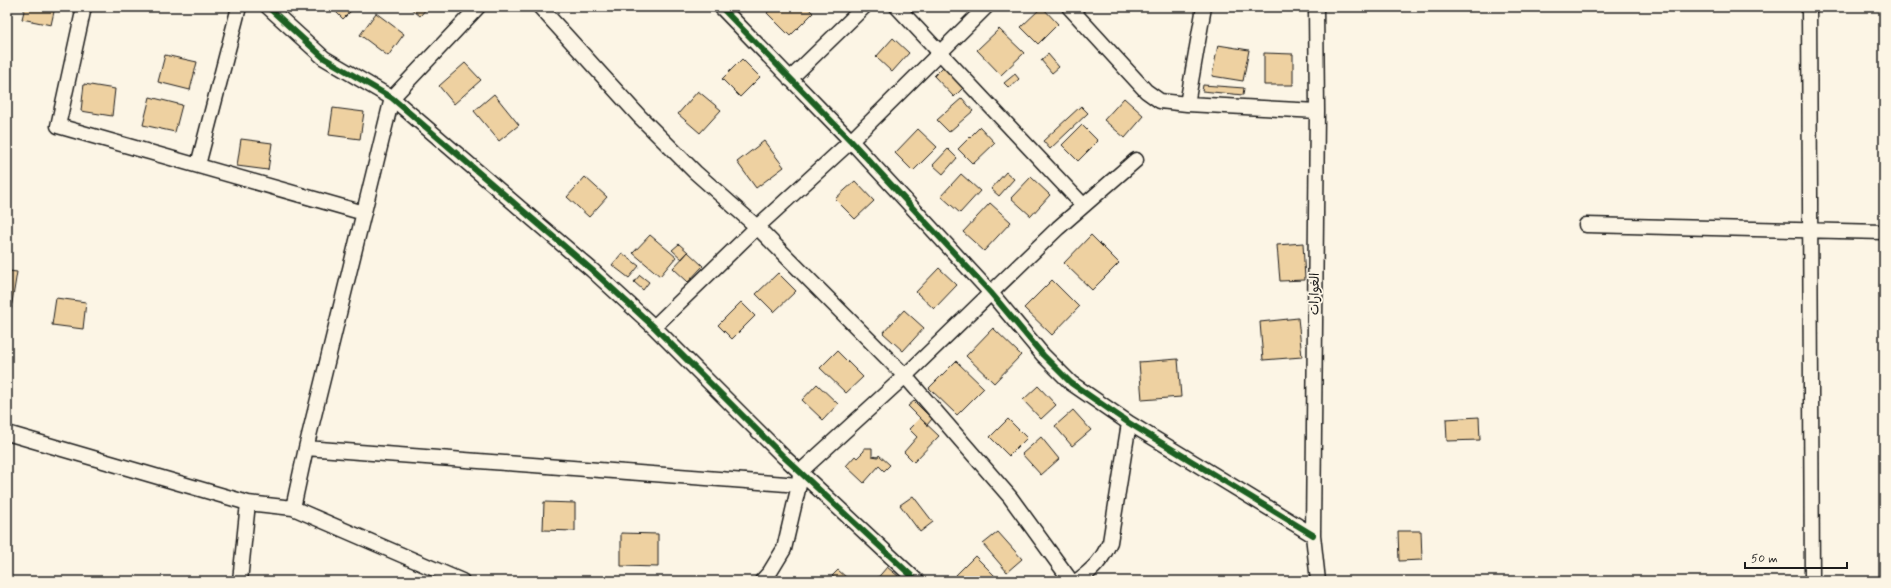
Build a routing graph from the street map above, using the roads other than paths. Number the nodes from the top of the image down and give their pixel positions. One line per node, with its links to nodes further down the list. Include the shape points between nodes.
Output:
1 (84, 7): 21 (street, via 58,126)
2 (239, 7): 21 (street)
3 (268, 7): 16 (street, via 324,58)
4 (478, 7): 16 (street)
5 (540, 7): 25 (street, via 639,116 695,172)
6 (721, 7): 15 (street)
7 (864, 7): 15 (street)
8 (897, 7): 14 (street)
9 (986, 7): 14 (street)
10 (1069, 7): 17 (street, via 1146,91 1160,101)
11 (1204, 7): 17 (street)
12 (1316, 7): 18 (street, الغوارات)
13 (1809, 7): 26 (street)
14 (941, 52): 19 (street); 22 (street)
15 (790, 79): 19 (street)
16 (392, 98): 23 (street); 29 (street, via 592,270)
17 (1187, 104): 18 (street)
18 (1317, 111): 37 (street, الغوارات)
19 (851, 141): 25 (street); 28 (street)
20 (1136, 160): 22 (street)
21 (198, 165): 23 (street)
22 (1084, 205): 28 (street)
23 (364, 212): 33 (street)
24 (1586, 225): 26 (street)
25 (758, 227): 29 (street); 30 (street)
26 (1810, 230): 27 (street); 45 (street)
27 (1884, 232)
28 (991, 293): 30 (street); 31 (street, via 1043,355 1071,383)
29 (654, 327): 34 (street)
30 (905, 376): 34 (street); 42 (street, via 1010,497)
31 (1129, 423): 37 (street); 43 (street, via 1110,542 1094,569)
32 (7, 433): 35 (street)
33 (306, 448): 34 (street); 36 (street)
34 (799, 478): 40 (street, via 784,549); 41 (street)
35 (248, 503): 36 (street); 38 (street)
36 (293, 508): 39 (street)
37 (1313, 535): 44 (street, الغوارات)
38 (240, 581)
39 (462, 581)
40 (762, 581)
41 (917, 581)
42 (1071, 581)
43 (1077, 581)
44 (1318, 581)
45 (1812, 581)

